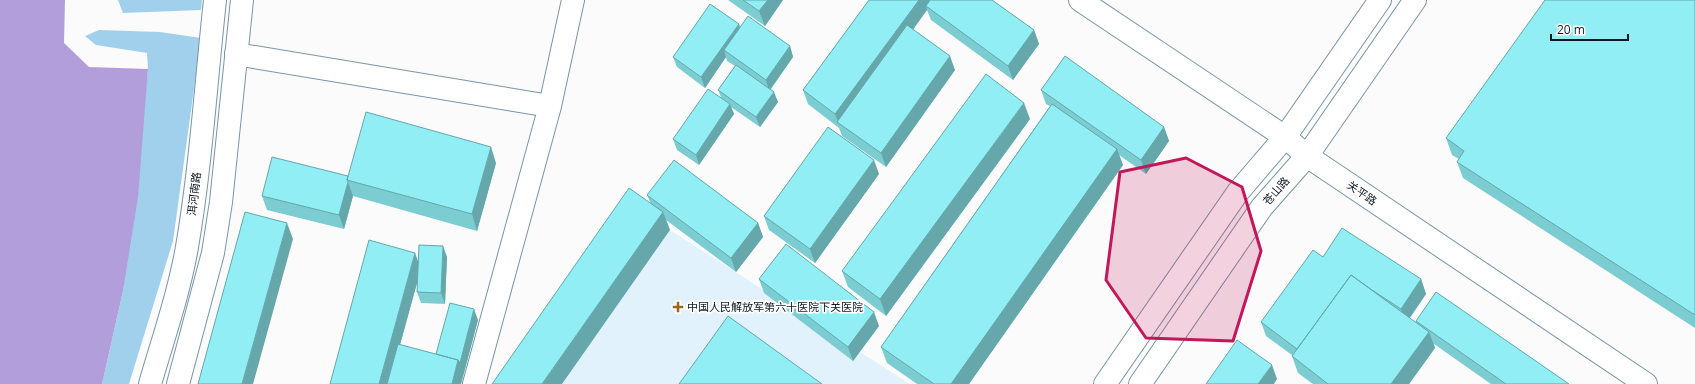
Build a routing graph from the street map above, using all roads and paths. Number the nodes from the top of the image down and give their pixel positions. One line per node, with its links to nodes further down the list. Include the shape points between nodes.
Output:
1 (215, 0): 11 (main road, 洱河南路, via 187,248)
2 (242, 0): 7 (main road)
3 (573, 0): 8 (main road)
4 (1080, 0): 9 (main road, 关平路)
5 (1380, 0): 9 (main road)
6 (1415, 0): 10 (main road, 苍山路)
7 (236, 54): 8 (main road); 12 (main road, via 221,202 213,253)
8 (550, 106): 13 (main road)
9 (1286, 137): 10 (main road, 关平路); 14 (main road, via 1238,192)
10 (1307, 156): 15 (main road, 苍山路, via 1262,207); 16 (main road, 关平路)
11 (150, 384)
12 (178, 384)
13 (474, 384)
14 (1105, 384)
15 (1140, 384)
16 (1646, 384)

